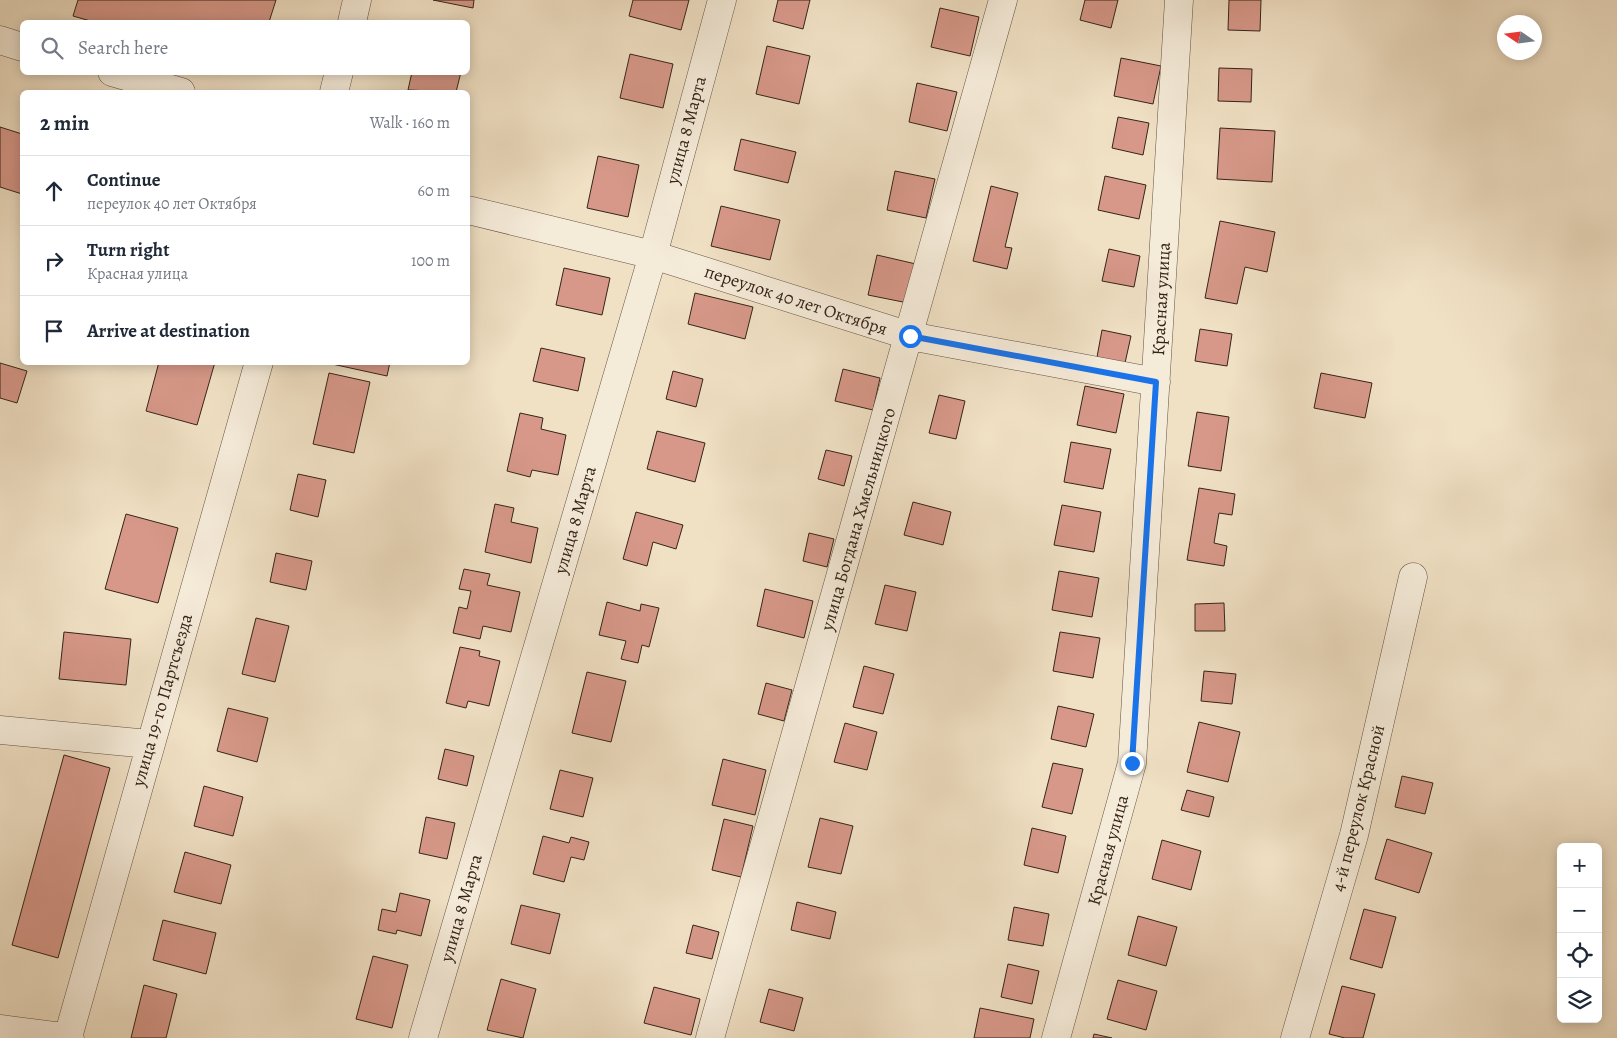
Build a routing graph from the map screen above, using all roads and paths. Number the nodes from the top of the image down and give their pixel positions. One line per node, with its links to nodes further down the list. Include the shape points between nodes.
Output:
1 (357, 0): 5 (street)
2 (722, 0): 13 (street, улица 8 Марта)
3 (1003, 0): 14 (street, улица Богдана Хмельницкого)
4 (1179, 0): 16 (street, Красная улица)
5 (352, 20)
6 (0, 40): 7 (street)
7 (20, 46)
8 (122, 75): 10 (street)
9 (338, 75): 11 (street)
10 (174, 90)
11 (334, 90)
12 (470, 210): 13 (street, переулок 40 лет Октября)
13 (653, 254): 14 (street, переулок 40 лет Октября); 22 (street, улица 8 Марта)
14 (910, 336): 16 (street, переулок 40 лет Октября); 23 (street, улица Богдана Хмельницкого)
15 (258, 365): 19 (street, улица 19-го Партсъезда)
16 (1156, 382): 24 (street, Красная улица, via 1132,763)
17 (1413, 577): 25 (street, 4-й переулок Красной, via 1354,835)
18 (0, 730): 19 (street)
19 (149, 744): 21 (street, улица 19-го Партсъезда)
20 (0, 1029): 21 (street)
21 (69, 1038)
22 (423, 1038)
23 (710, 1038)
24 (1056, 1038)
25 (1295, 1038)

